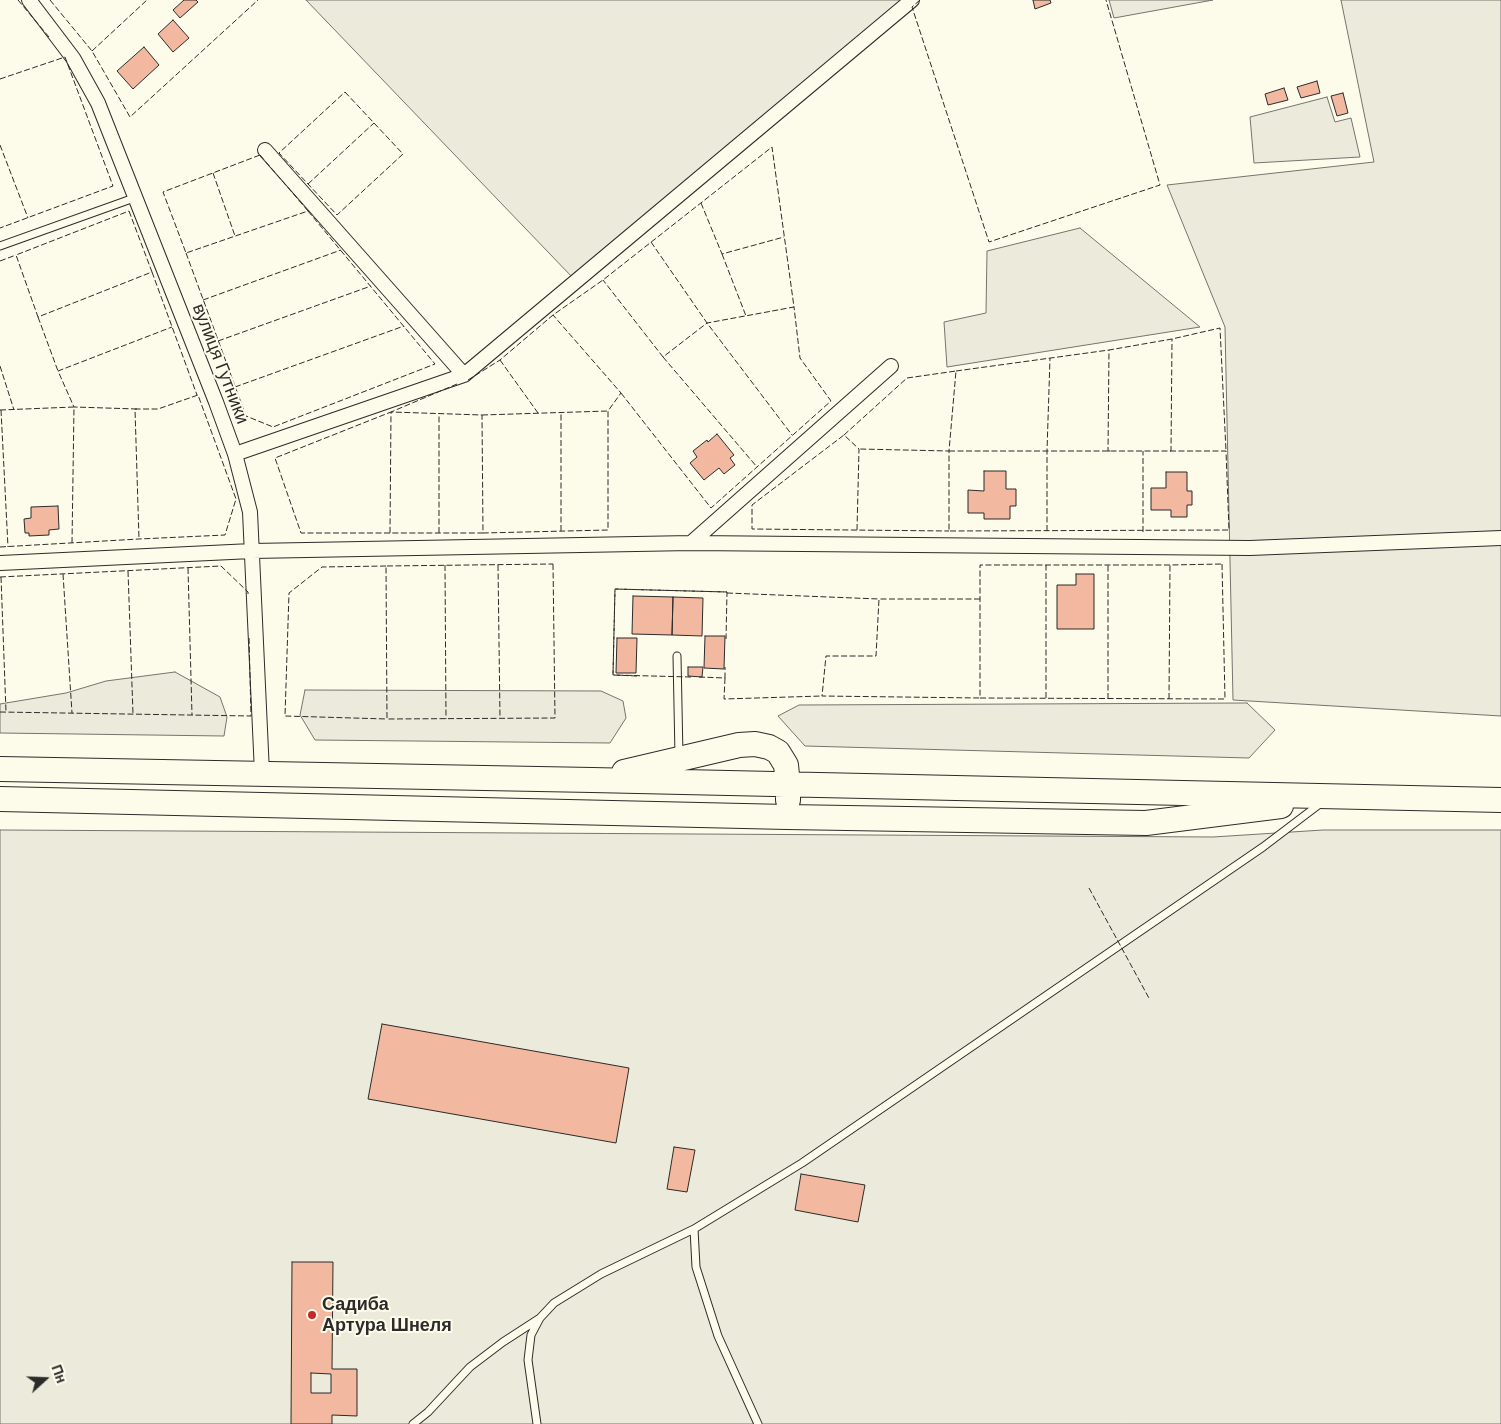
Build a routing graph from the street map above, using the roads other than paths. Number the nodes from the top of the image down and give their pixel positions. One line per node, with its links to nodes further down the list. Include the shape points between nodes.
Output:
1 (29, 0): 4 (street, вулиця Гутники, via 72,58 98,104)
2 (912, 0): 7 (street)
3 (265, 150): 7 (street)
4 (134, 198): 5 (lane); 8 (street, вулиця Гутники)
5 (0, 246)
6 (891, 366): 10 (street)
7 (464, 375): 8 (street)
8 (234, 454): 11 (street, вулиця Гутники, via 250,512)
9 (1501, 538): 10 (street, via 1250,548)
10 (691, 542): 11 (street)
11 (252, 551): 12 (street); 16 (street, вулиця Гутники)
12 (0, 563)
13 (677, 656): 14 (lane)
14 (680, 759): 17 (highway); 18 (highway, via 739,745 769,747 778,752 786,766)
15 (0, 769): 16 (highway)
16 (262, 773): 17 (highway)
17 (592, 780): 18 (highway)
18 (788, 785): 19 (highway); 23 (highway)
19 (1370, 796): 21 (highway); 22 (highway)
20 (0, 800): 23 (highway)
21 (1501, 800)
22 (1323, 801): 23 (highway, via 1146,823); 24 (lane, via 1255,853 827,1146)
23 (787, 817)
24 (694, 1230): 25 (lane, via 601,1274 554,1303); 28 (lane, via 696,1267 716,1328)
25 (540, 1318): 26 (lane, via 502,1342 470,1368); 27 (lane, via 531,1335 528,1360)
26 (413, 1424)
27 (537, 1424)
28 (758, 1424)

